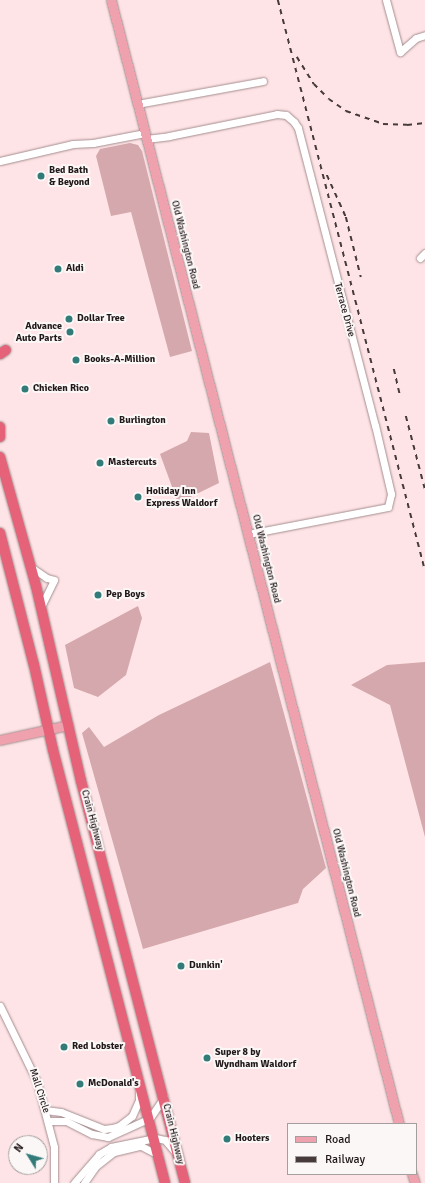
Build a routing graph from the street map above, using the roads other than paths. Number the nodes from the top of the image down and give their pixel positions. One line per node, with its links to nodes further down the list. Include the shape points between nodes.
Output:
1 (111, 0): 5 (main road, Old Washington Road)
2 (386, 0): 3 (street, via 400,52 416,38)
3 (425, 35)
4 (263, 81): 5 (street)
5 (137, 104): 6 (main road, Old Washington Road)
6 (145, 136): 7 (street, via 73,144); 14 (main road, Old Washington Road); 14 (street, Terrace Drive, via 169,136 277,114 286,115 294,122 298,128 375,424 391,494 388,507)
7 (0, 161)
8 (0, 349): 9 (highway, via 6,350)
9 (0, 354)
10 (0, 427): 11 (highway)
11 (0, 437)
12 (0, 457): 15 (highway, Crain Highway)
13 (0, 533): 18 (highway, Crain Highway)
14 (248, 534): 26 (main road, Old Washington Road)
15 (30, 566): 16 (highway, Crain Highway); 16 (street, via 54,580)
16 (40, 607): 17 (highway, Crain Highway)
17 (68, 725): 18 (main road); 22 (highway, Crain Highway)
18 (48, 730): 19 (main road); 21 (highway, Crain Highway)
19 (0, 740)
20 (0, 1006): 23 (street, Mall Circle, via 38,1082)
21 (139, 1078): 23 (street, via 137,1107 132,1116 119,1126 104,1129 66,1113); 24 (highway, Crain Highway)
22 (164, 1097): 24 (street); 29 (highway, Crain Highway)
23 (45, 1110): 25 (street, Mall Circle)
24 (150, 1118): 25 (street, via 108,1137 92,1134 66,1121); 27 (highway, Crain Highway)
25 (48, 1120): 30 (street, Mall Circle, via 54,1152)
26 (400, 1123)
27 (155, 1138): 28 (highway, Crain Highway); 29 (street, via 165,1140); 31 (street, via 119,1144 103,1150)
28 (159, 1155): 32 (street, via 141,1146 114,1152 99,1162); 33 (highway, Crain Highway)
29 (181, 1164): 34 (highway, Crain Highway)
30 (54, 1183)
31 (74, 1183)
32 (84, 1183)
33 (165, 1183)
34 (185, 1183)

